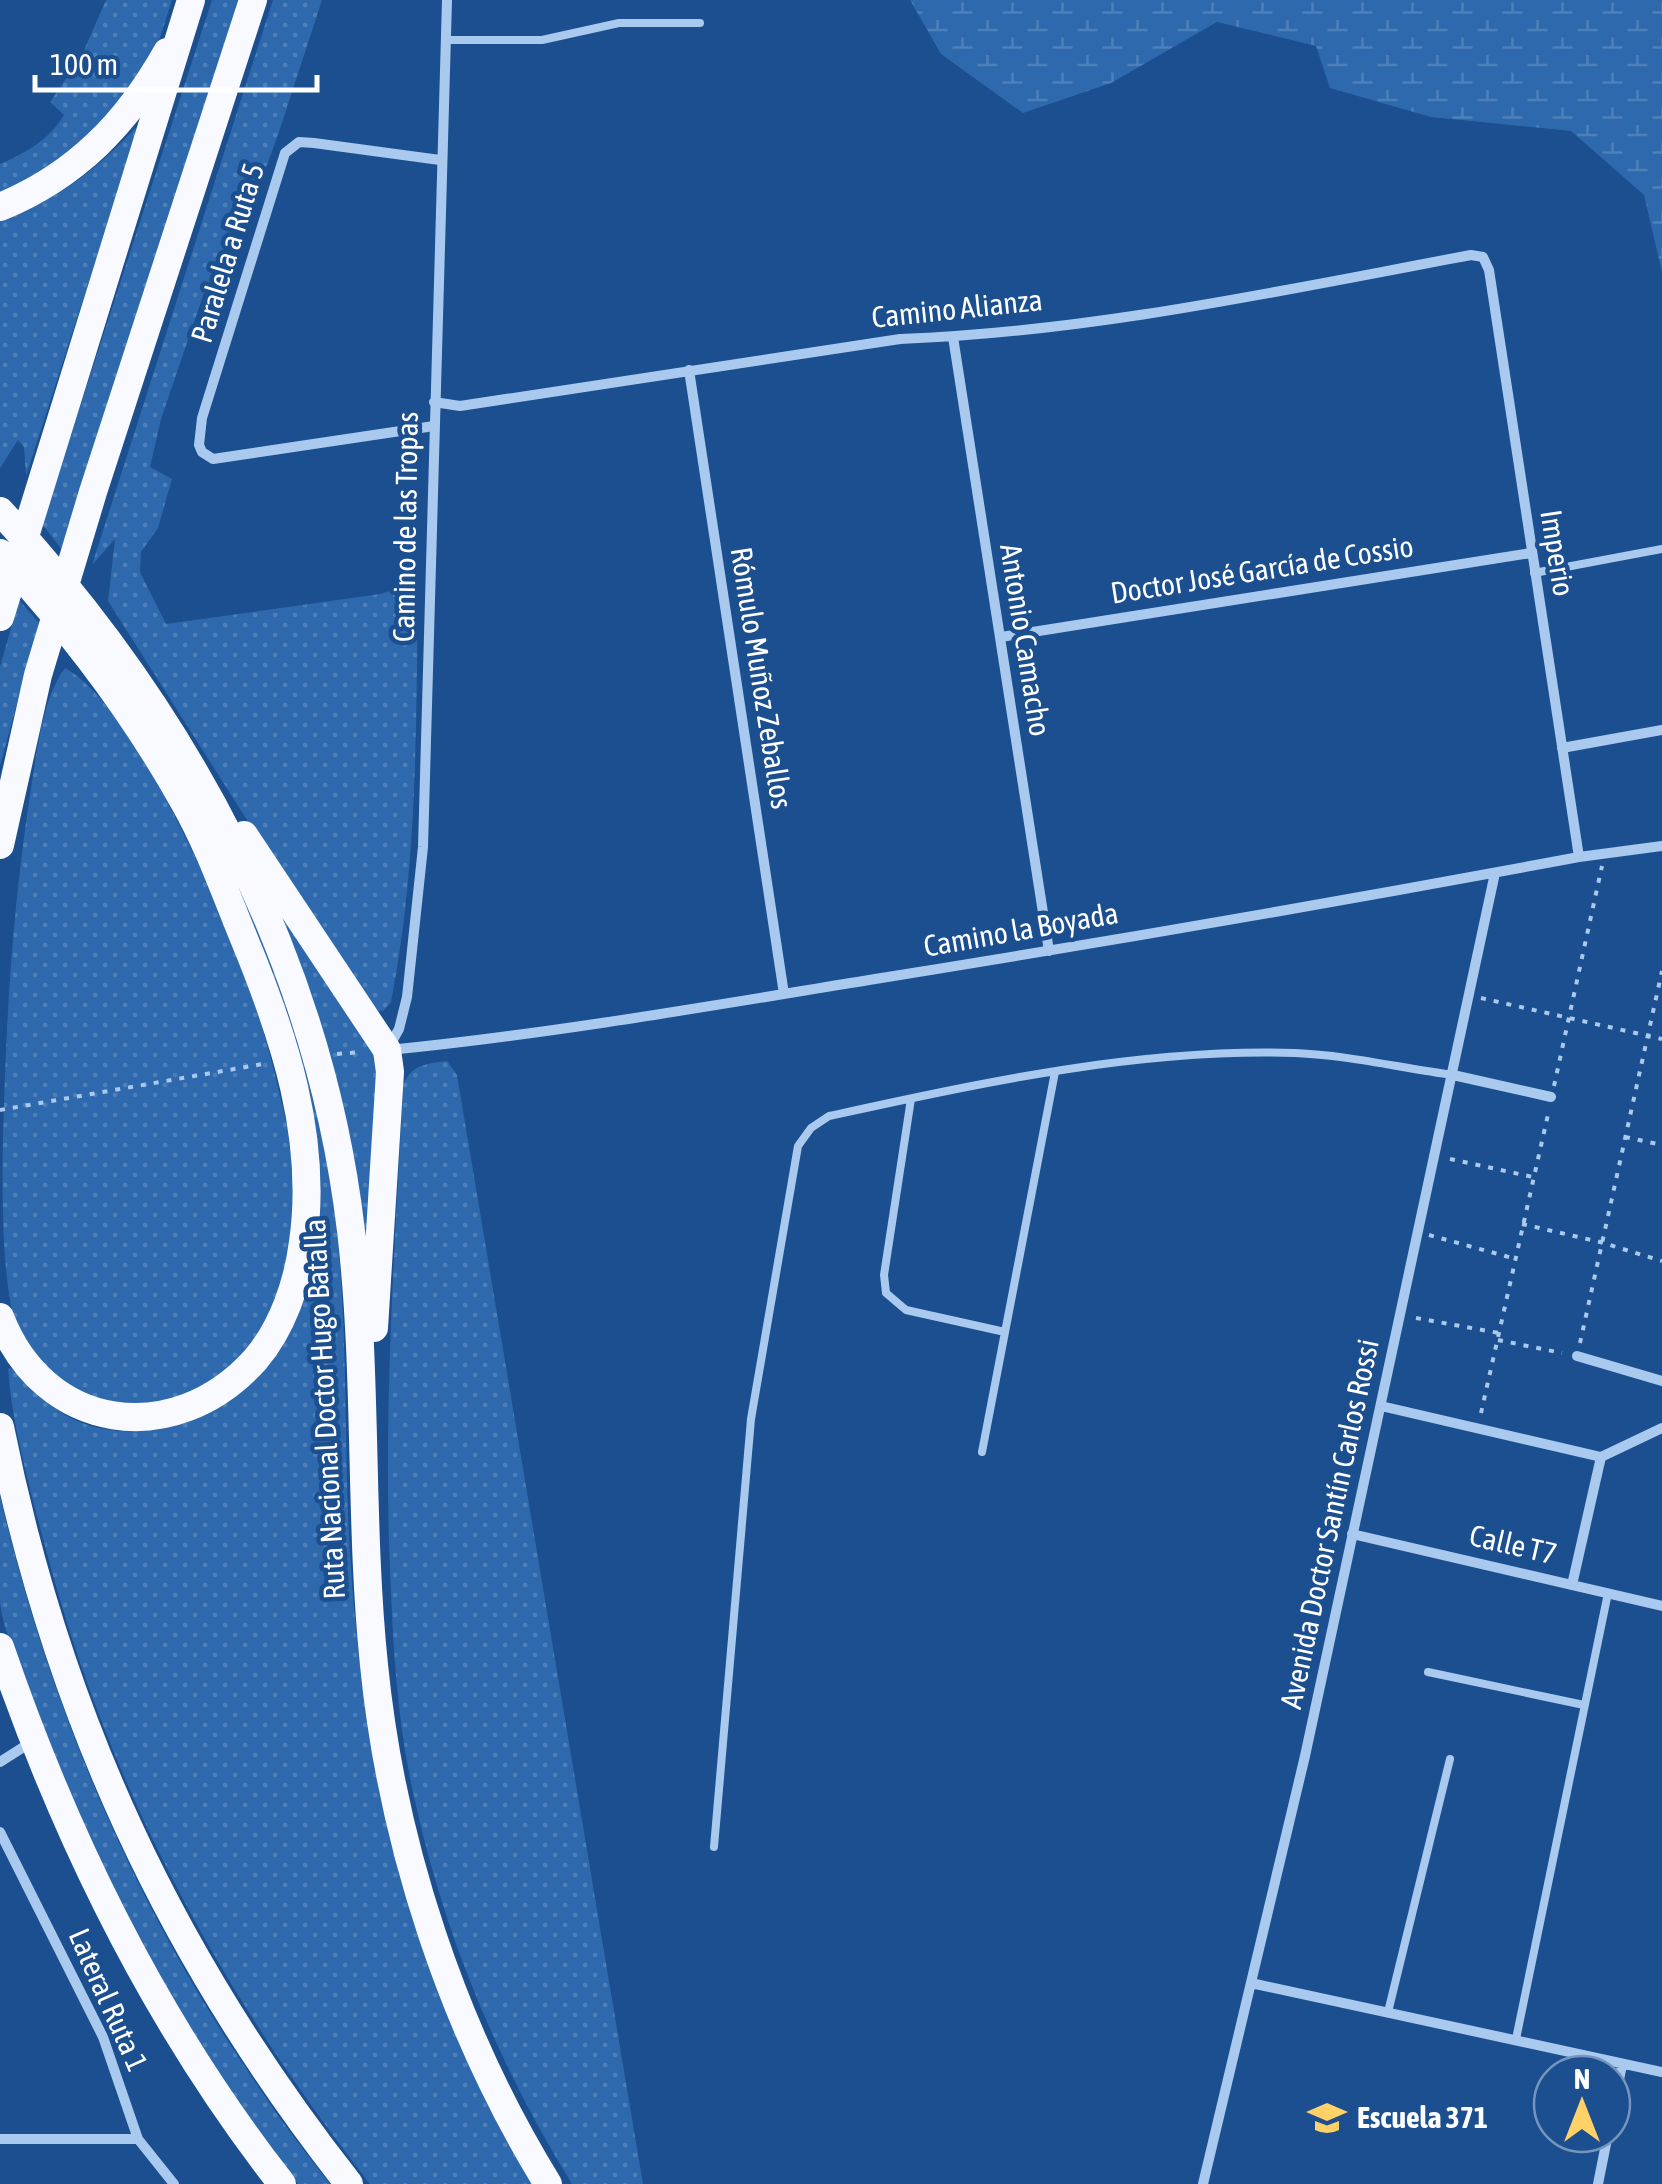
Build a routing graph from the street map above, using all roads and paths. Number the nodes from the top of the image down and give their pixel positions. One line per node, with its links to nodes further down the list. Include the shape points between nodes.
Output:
1 (253, 0): 23 (highway, via 38,674)
2 (446, 0): 5 (street, Camino de las Tropas)
3 (188, 10): 7 (highway, via 126,115 94,150 45,186); 18 (highway)
4 (700, 23): 5 (lane, via 620,23 542,40)
5 (445, 40): 6 (street, Camino de las Tropas)
6 (440, 160): 11 (street, Camino de las Tropas); 12 (street, Paralela a Ruta 5, via 299,142 285,153 199,445 213,459)
7 (0, 207)
8 (1483, 257): 9 (street, Camino Alianza, via 1191,307); 15 (street, Imperio)
9 (953, 337): 10 (street, Camino Alianza); 19 (street, Antonio Camacho)
10 (689, 370): 11 (street, Camino Alianza, via 460,406); 30 (street, Rómulo Muñoz Zeballos)
11 (434, 402): 12 (street, Camino de las Tropas)
12 (434, 426): 35 (street, Camino de las Tropas, via 423,847 408,996)
13 (0, 511): 22 (highway, Ruta Nacional Doctor Hugo Batalla, via 102,629)
14 (1662, 548): 17 (lane)
15 (1531, 553): 17 (street, Imperio); 19 (street, Doctor José García de Cossio)
16 (0, 554): 36 (highway, via 89,656 184,802)
17 (1534, 572): 21 (street, Imperio)
18 (0, 617)
19 (1001, 637): 28 (street, Antonio Camacho)
20 (1662, 730): 21 (street)
21 (1562, 748): 26 (street, Imperio)
22 (211, 799): 35 (highway, via 243,833); 36 (highway, Ruta Nacional Doctor Hugo Batalla, via 299,999)
23 (0, 846)
24 (1662, 846): 25 (street, Camino la Boyada)
25 (1604, 854): 26 (street, Camino la Boyada); 32 (path)
26 (1579, 857): 27 (street, Camino la Boyada)
27 (1495, 873): 28 (street, Camino la Boyada); 31 (street, Avenida Doctor Santín Carlos Rossi)
28 (1048, 951): 30 (street, Camino la Boyada)
29 (1662, 971): 33 (path)
30 (784, 994): 35 (street, Camino la Boyada)
31 (1469, 996): 32 (path); 38 (street, Avenida Doctor Santín Carlos Rossi)
32 (1569, 1016): 33 (path); 39 (path)
33 (1648, 1036): 34 (path); 42 (path)
34 (1662, 1038)
35 (387, 1050): 36 (path); 56 (highway, via 374,1339)
36 (301, 1058): 41 (path); 52 (highway, via 303,1244 283,1314 243,1372 182,1411 97,1413 38,1380 10,1345); 56 (highway, Ruta Nacional Doctor Hugo Batalla, via 340,1160)
37 (1055, 1072): 38 (lane, via 1281,1053); 40 (lane); 53 (lane)
38 (1453, 1075): 39 (street); 44 (street, Avenida Doctor Santín Carlos Rossi)
39 (1552, 1097): 45 (path)
40 (911, 1098): 53 (lane, via 886,1293 906,1310); 75 (lane, via 829,1116 798,1146 751,1419)
41 (0, 1110)
42 (1625, 1137): 43 (path); 48 (path)
43 (1662, 1145)
44 (1434, 1156): 45 (path); 47 (street, Avenida Doctor Santín Carlos Rossi)
45 (1533, 1177): 46 (path)
46 (1522, 1224): 48 (path); 49 (path)
47 (1418, 1232): 49 (path); 51 (street, Avenida Doctor Santín Carlos Rossi)
48 (1600, 1242): 50 (path); 55 (path)
49 (1516, 1259): 54 (path)
50 (1662, 1261)
51 (1402, 1314): 54 (path); 58 (street, Avenida Doctor Santín Carlos Rossi)
52 (0, 1317)
53 (1005, 1332): 62 (lane)
54 (1498, 1336): 55 (path); 60 (path)
55 (1577, 1356): 57 (street)
56 (363, 1378): 88 (highway, Ruta Nacional Doctor Hugo Batalla, via 374,1668 401,1822 463,2012)
57 (1662, 1381)
58 (1380, 1406): 60 (street); 64 (street, Avenida Doctor Santín Carlos Rossi)
59 (0, 1427): 87 (highway, via 48,1626 126,1824 212,1987 276,2088)
60 (1478, 1428): 63 (street)
61 (1662, 1428): 63 (street)
62 (982, 1452)
63 (1601, 1457): 65 (street)
64 (1352, 1534): 65 (street, Calle T7); 76 (street, Avenida Doctor Santín Carlos Rossi)
65 (1572, 1584): 66 (street, Calle T7)
66 (1608, 1593): 67 (street, Calle T7); 70 (lane)
67 (1662, 1606)
68 (0, 1647): 71 (highway)
69 (1428, 1672): 70 (lane)
70 (1584, 1704): 78 (lane)
71 (34, 1741): 73 (street); 86 (highway, via 151,1990)
72 (1450, 1759): 77 (lane)
73 (0, 1762)
74 (0, 1832): 83 (street, Lateral Ruta 1, via 103,2037)
75 (714, 1846)
76 (1251, 1983): 77 (street); 89 (street, Avenida Doctor Santín Carlos Rossi)
77 (1388, 2012): 78 (street)
78 (1516, 2038): 79 (street)
79 (1579, 2054)
80 (1632, 2067): 81 (street)
81 (1662, 2072)
82 (0, 2139): 83 (street)
83 (138, 2139): 85 (street, Lateral Ruta 1)
84 (1604, 2154): 90 (street)
85 (174, 2184)
86 (282, 2184)
87 (349, 2184)
88 (548, 2184)
89 (1203, 2184)
90 (1598, 2184)

